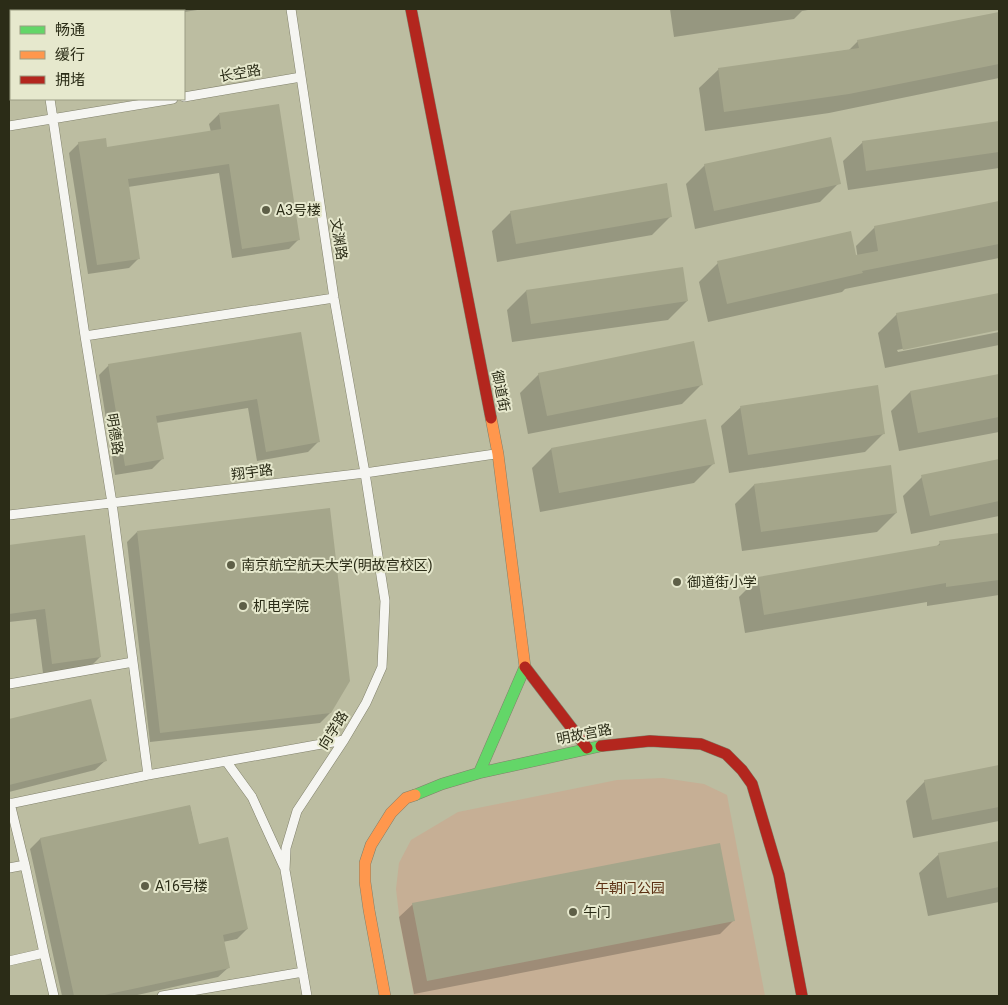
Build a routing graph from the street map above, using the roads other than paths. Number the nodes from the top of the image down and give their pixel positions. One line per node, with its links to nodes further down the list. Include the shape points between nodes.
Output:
1 (291, 9): 3 (lane, 文渊路)
2 (412, 9): 11 (main road, 御道街)
3 (301, 76): 4 (lane, 长空路); 9 (lane, 文渊路)
4 (185, 97)
5 (50, 100): 7 (lane, 明德路)
6 (167, 100): 7 (lane)
7 (54, 120): 8 (lane); 10 (lane, 明德路)
8 (9, 126)
9 (334, 298): 10 (lane); 12 (lane, 文渊路)
10 (85, 336): 13 (lane, 明德路)
11 (498, 454): 12 (lane, 翔宇路); 16 (main road, 御道街)
12 (365, 473): 13 (lane, 翔宇路); 18 (lane, 向学路, via 385,601 382,667)
13 (112, 503): 14 (lane, 翔宇路); 15 (lane, 明德路)
14 (9, 515)
15 (133, 662): 17 (lane); 22 (lane, 明德路)
16 (525, 667): 19 (main road); 21 (main road)
17 (9, 684)
18 (344, 740): 20 (lane); 26 (lane, 向学路, via 297,811 286,848)
19 (587, 748): 21 (main road, 明故宫路); 34 (main road, 明故宫路, via 650,741 701,744 726,754 742,770 752,784 779,875)
20 (226, 761): 22 (lane); 26 (lane, via 252,797)
21 (479, 773): 33 (main road, 明故宫路, via 406,798 391,813 371,844 365,863 365,882)
22 (148, 775): 23 (lane)
23 (9, 804): 24 (lane)
24 (25, 865): 25 (lane); 27 (lane)
25 (9, 868)
26 (285, 870): 29 (lane, 向学路)
27 (44, 953): 28 (lane); 30 (lane)
28 (9, 961)
29 (302, 972): 31 (lane); 32 (lane, 向学路)
30 (54, 996)
31 (162, 996)
32 (307, 996)
33 (385, 996)
34 (802, 996)

